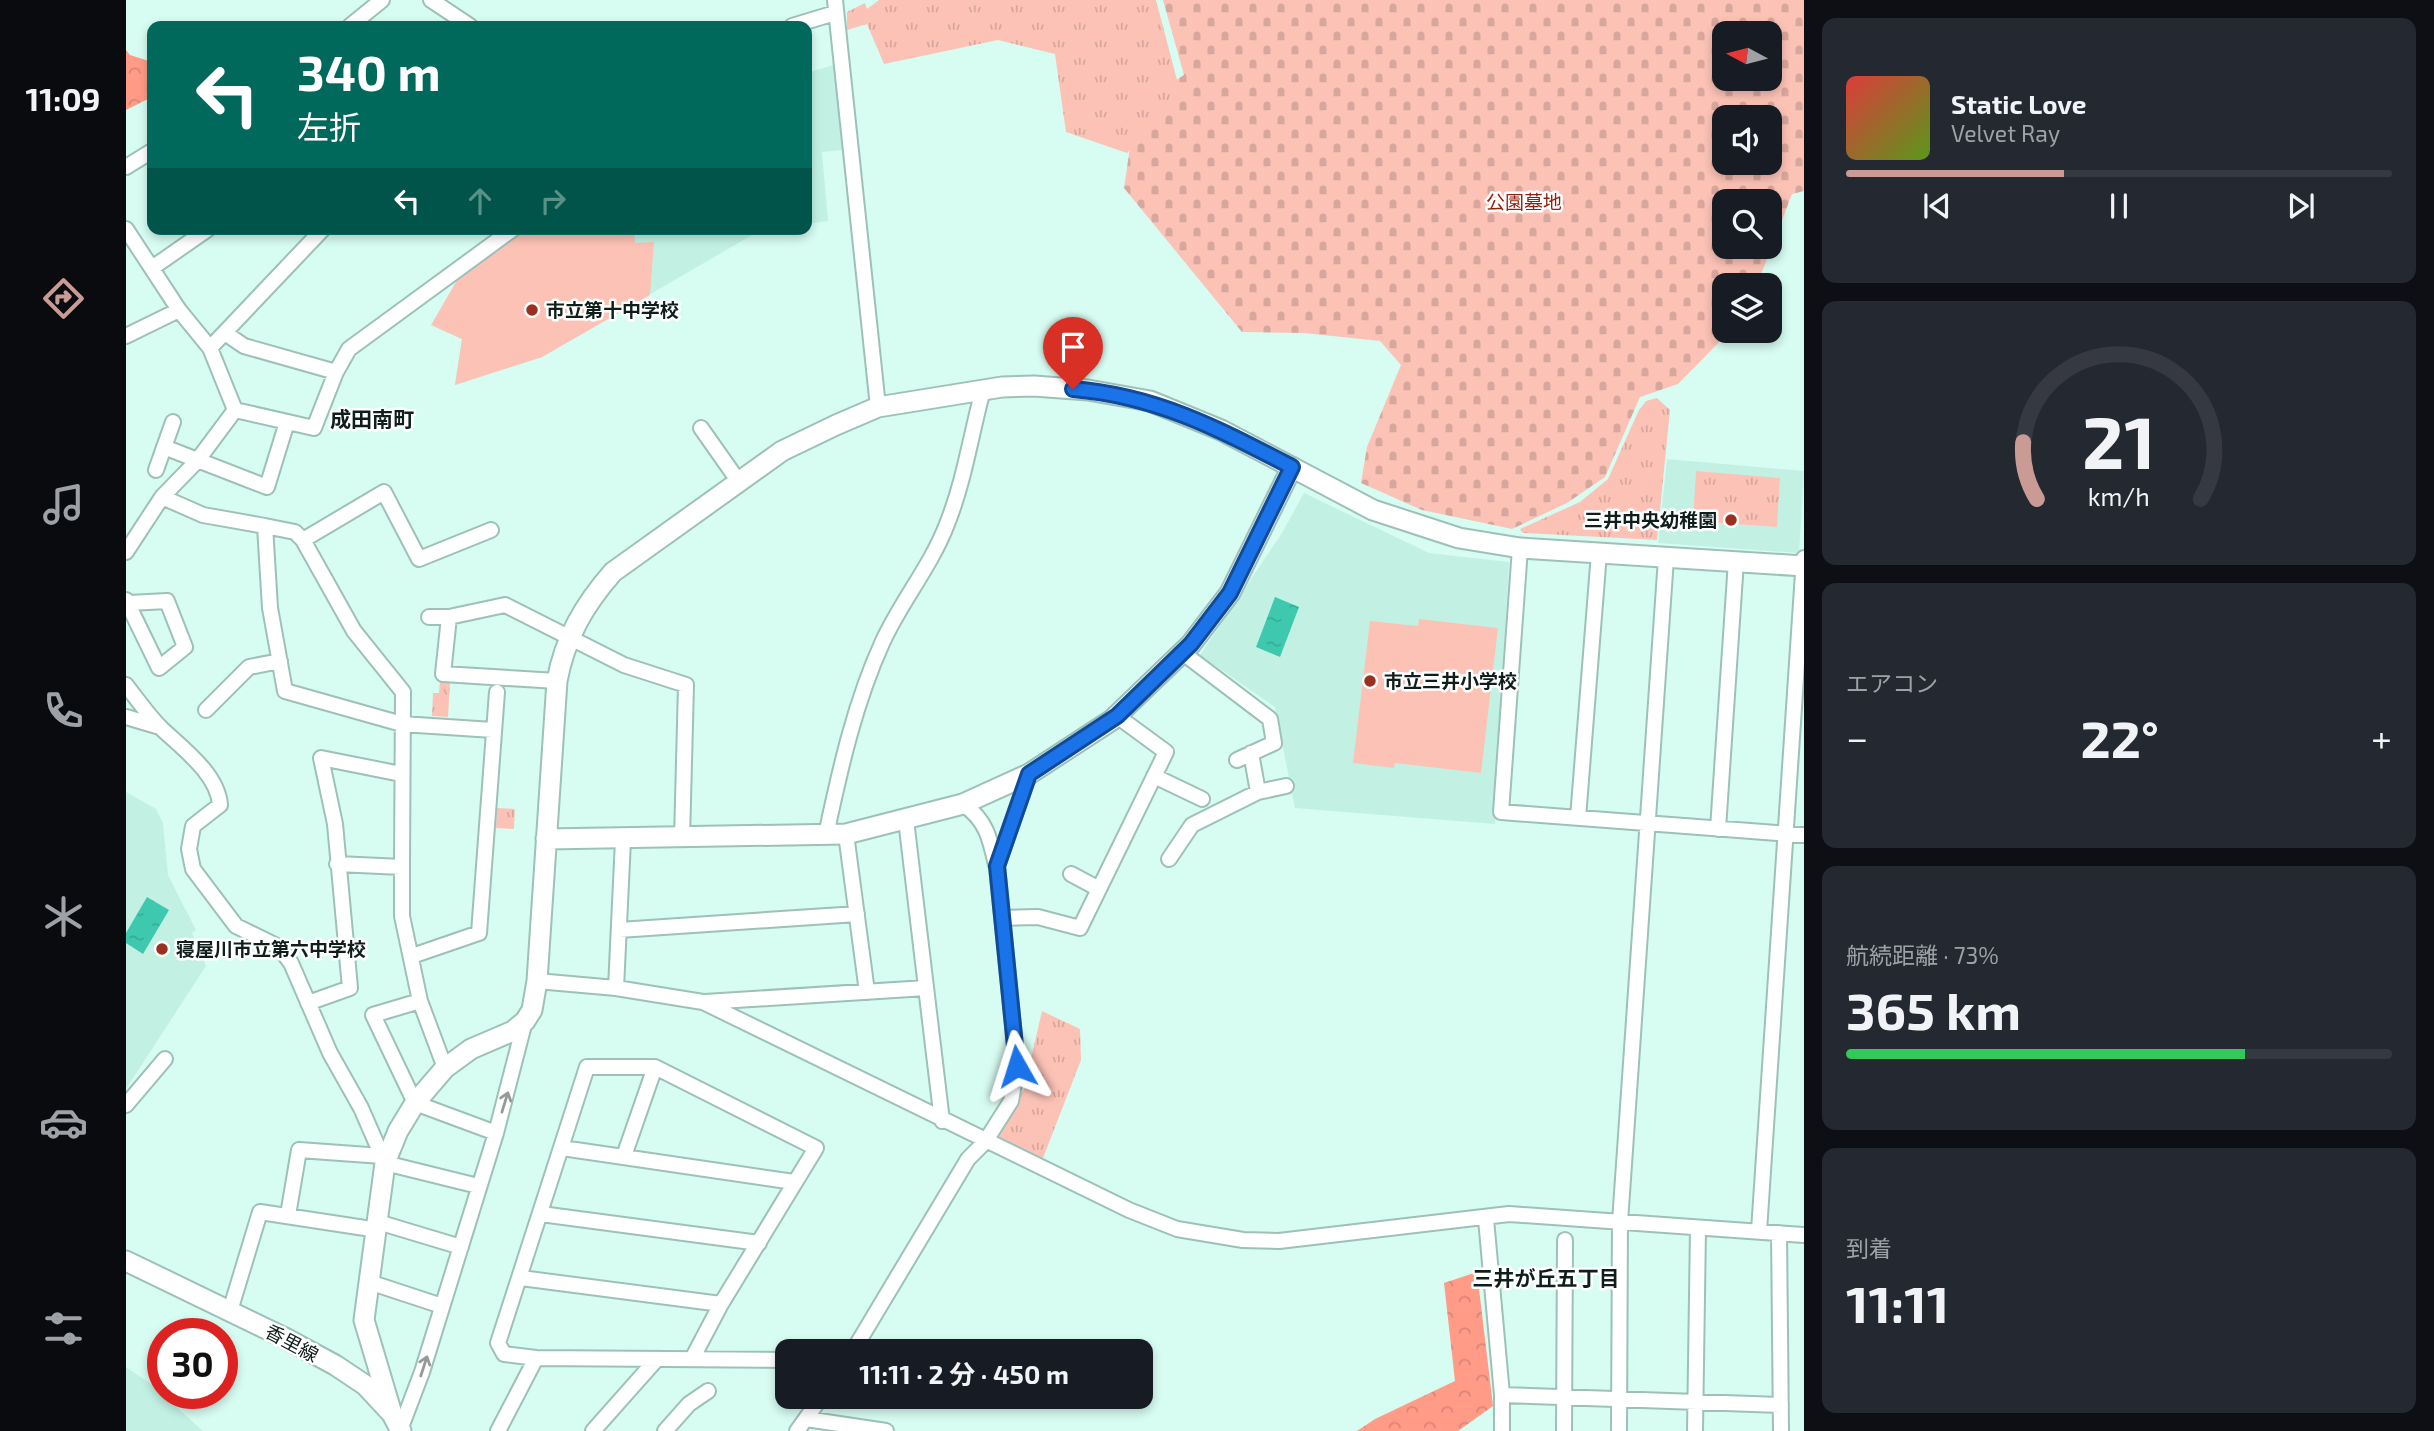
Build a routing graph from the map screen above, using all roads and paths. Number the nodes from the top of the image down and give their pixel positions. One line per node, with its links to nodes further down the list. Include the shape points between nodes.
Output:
1 (382, 0): 4 (street)
2 (431, 0): 5 (street)
3 (835, 6): 6 (street); 20 (street)
4 (356, 21)
5 (460, 21)
6 (803, 21)
7 (147, 154): 8 (street)
8 (126, 167)
9 (126, 229): 13 (street)
10 (199, 235): 13 (street)
11 (317, 235): 15 (street)
12 (501, 235): 18 (street, via 349,349)
13 (152, 268): 14 (street)
14 (179, 310): 16 (street); 17 (street)
15 (225, 333): 17 (street); 18 (street, via 244,346)
16 (126, 336)
17 (209, 348): 21 (street)
18 (336, 372): 23 (street, via 314,428)
19 (983, 390): 20 (street); 27 (street, via 1073,389 1150,401 1221,430); 71 (street, via 949,521 932,561 884,638 869,673 842,760)
20 (878, 407): 29 (street, via 782,451)
21 (235, 410): 23 (street); 26 (street)
22 (173, 422): 25 (street)
23 (287, 422): 26 (street, via 267,487)
24 (701, 428): 29 (street)
25 (164, 447): 26 (street); 28 (street)
26 (197, 461): 30 (street)
27 (1292, 467): 34 (street, via 1409,524); 45 (street, via 1230,593)
28 (156, 470)
29 (739, 482): 44 (street, via 613,572 591,597)
30 (162, 497): 31 (street, via 203,515); 35 (street)
31 (265, 526): 33 (street, via 295,532); 46 (street, via 270,608)
32 (491, 530): 33 (street, via 419,559 384,492)
33 (303, 540): 53 (street, via 354,631 402,692)
34 (1520, 548): 36 (street); 65 (street, via 1501,812)
35 (126, 552)
36 (1599, 554): 37 (street); 65 (street)
37 (1666, 558): 39 (street); 67 (street)
38 (1804, 558): 40 (street)
39 (1736, 561): 40 (street); 68 (street)
40 (1804, 566): 70 (street)
41 (127, 602): 41 (street, via 167,601 185,647 159,668)
42 (429, 617): 43 (street)
43 (449, 617): 44 (street, via 505,605); 47 (street, via 443,674)
44 (569, 638): 47 (street); 74 (street, via 624,665 686,685)
45 (1183, 653): 51 (street); 56 (street, via 1270,719 1274,743)
46 (280, 661): 50 (street, via 249,667); 53 (street, via 285,691)
47 (557, 681): 73 (street)
48 (126, 685): 54 (street)
49 (496, 692): 55 (street)
50 (206, 710)
51 (1117, 716): 59 (street); 60 (street, via 1166,752)
52 (126, 717): 54 (street)
53 (402, 724): 55 (street); 58 (street)
54 (160, 727): 92 (street, via 204,771 219,796 220,805 193,826 189,849 193,869 236,926 279,947 291,962)
55 (493, 730): 85 (street, via 479,933)
56 (1251, 753): 57 (street); 62 (street)
57 (1237, 760)
58 (401, 774): 77 (street, via 321,758 335,824); 79 (street)
59 (1029, 774): 64 (street); 78 (street)
60 (1154, 776): 63 (street); 81 (street)
61 (1286, 786): 62 (street)
62 (1258, 792): 76 (street, via 1192,825)
63 (1202, 799)
64 (962, 804): 66 (street); 78 (street, via 981,818)
65 (1578, 818): 67 (street)
66 (906, 820): 69 (street); 87 (street)
67 (1649, 825): 68 (street); 110 (street)
68 (1718, 829): 70 (street)
69 (846, 834): 71 (street); 82 (street)
70 (1784, 834): 72 (street); 113 (street)
71 (826, 835): 74 (street)
72 (1804, 835)
73 (546, 839): 75 (street); 86 (street)
74 (682, 839): 75 (street)
75 (623, 840): 84 (street)
76 (1169, 859)
77 (337, 864): 79 (street); 92 (street, via 350,988)
78 (997, 866): 83 (street)
79 (401, 867): 85 (street, via 402,916)
80 (1071, 874): 81 (street)
81 (1099, 889): 83 (street, via 1080,928 1038,917)
82 (857, 914): 84 (street); 89 (street)
83 (1002, 918): 101 (street, via 1017,1066 1011,1101)
84 (620, 930): 88 (street)
85 (412, 956): 90 (street)
86 (537, 981): 88 (street); 93 (street)
87 (926, 988): 89 (street); 99 (street)
88 (615, 989): 91 (street)
89 (867, 992): 91 (street)
90 (420, 1001): 96 (street); 97 (street, via 373,1015)
91 (703, 1002): 99 (street)
92 (308, 1003): 104 (street)
93 (526, 1021): 96 (street); 100 (street, one-way to 93)
94 (166, 1059): 98 (street)
95 (655, 1067): 102 (street, via 587,1067); 103 (street); 105 (street, via 816,1148)
96 (445, 1068): 97 (street)
97 (415, 1103): 100 (street); 104 (street)
98 (126, 1105)
99 (942, 1121): 101 (street)
100 (496, 1133): 106 (street)
101 (985, 1142): 109 (street, via 1165,1224 1228,1239 1279,1241); 125 (street, via 968,1159)
102 (562, 1148): 103 (street); 107 (street)
103 (624, 1156): 105 (street)
104 (384, 1159): 106 (street); 108 (street, via 299,1150); 111 (street)
105 (794, 1182): 117 (street)
106 (478, 1186): 118 (street)
107 (541, 1214): 117 (street); 120 (street)
108 (288, 1215): 111 (street); 124 (street, via 260,1212)
109 (1486, 1219): 110 (street, via 1509,1214); 131 (street)
110 (1620, 1222): 112 (street); 133 (street)
111 (378, 1226): 118 (street); 121 (street)
112 (1698, 1228): 113 (street); 134 (street)
113 (1759, 1231): 114 (street)
114 (1779, 1233): 115 (street); 135 (street)
115 (1804, 1235)
116 (1565, 1240): 132 (street)
117 (759, 1243): 122 (street)
118 (461, 1247): 123 (street)
119 (126, 1261): 124 (street, 香里線)
120 (521, 1278): 122 (street); 126 (street, via 498,1343 504,1354)
121 (369, 1282): 123 (street); 137 (street, via 364,1320)
122 (721, 1304): 127 (street)
123 (442, 1306): 137 (street, one-way to 123)
124 (230, 1311): 137 (street, 香里線, via 365,1385)
125 (860, 1339)
126 (536, 1358): 128 (street); 140 (street)
127 (692, 1359): 128 (street); 129 (street)
128 (656, 1360): 141 (street)
129 (775, 1360)
130 (708, 1391): 139 (street, via 689,1404)
131 (1502, 1395): 132 (street); 143 (street)
132 (1565, 1398): 133 (street); 144 (street)
133 (1619, 1399): 134 (street); 145 (street)
134 (1695, 1402): 135 (street); 146 (street)
135 (1781, 1405): 147 (street)
136 (813, 1409): 138 (street)
137 (398, 1425)
138 (802, 1425): 142 (street)
139 (669, 1430)
140 (498, 1431)
141 (593, 1431)
142 (886, 1431)
143 (1502, 1431)
144 (1564, 1431)
145 (1619, 1431)
146 (1695, 1431)
147 (1781, 1431)

